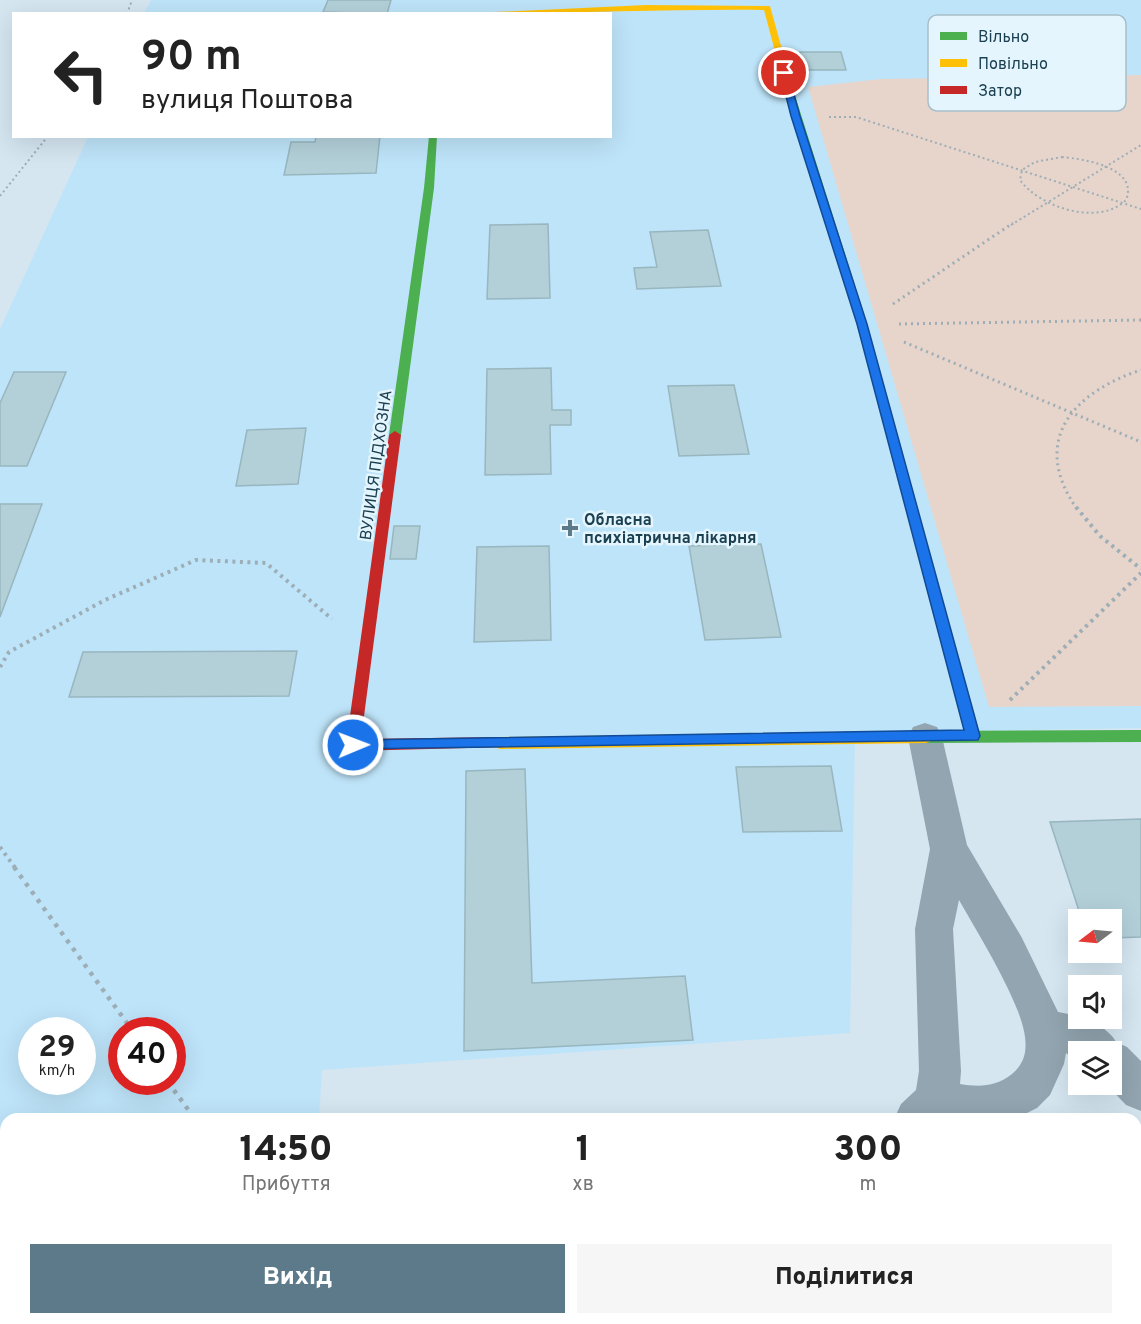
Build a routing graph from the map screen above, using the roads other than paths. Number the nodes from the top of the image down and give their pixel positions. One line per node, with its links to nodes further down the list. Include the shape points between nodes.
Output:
1 (507, 12): 3 (street, via 634,7 767,8 796,116 862,324)
2 (434, 138): 5 (street, ВУЛИЦЯ ПІДХОЗНА, via 353,745)
3 (973, 736): 4 (street); 5 (street)
4 (1141, 736)
5 (926, 737): 6 (street)
6 (949, 849): 7 (street, via 1016,965); 11 (street, via 934,929 940,1071)
7 (1044, 1029): 8 (street, via 1074,1035); 11 (street, via 1045,1064 1032,1086 1013,1099 992,1108)
8 (1083, 1041)
9 (1122, 1071): 10 (street)
10 (1141, 1090)
11 (925, 1109)

